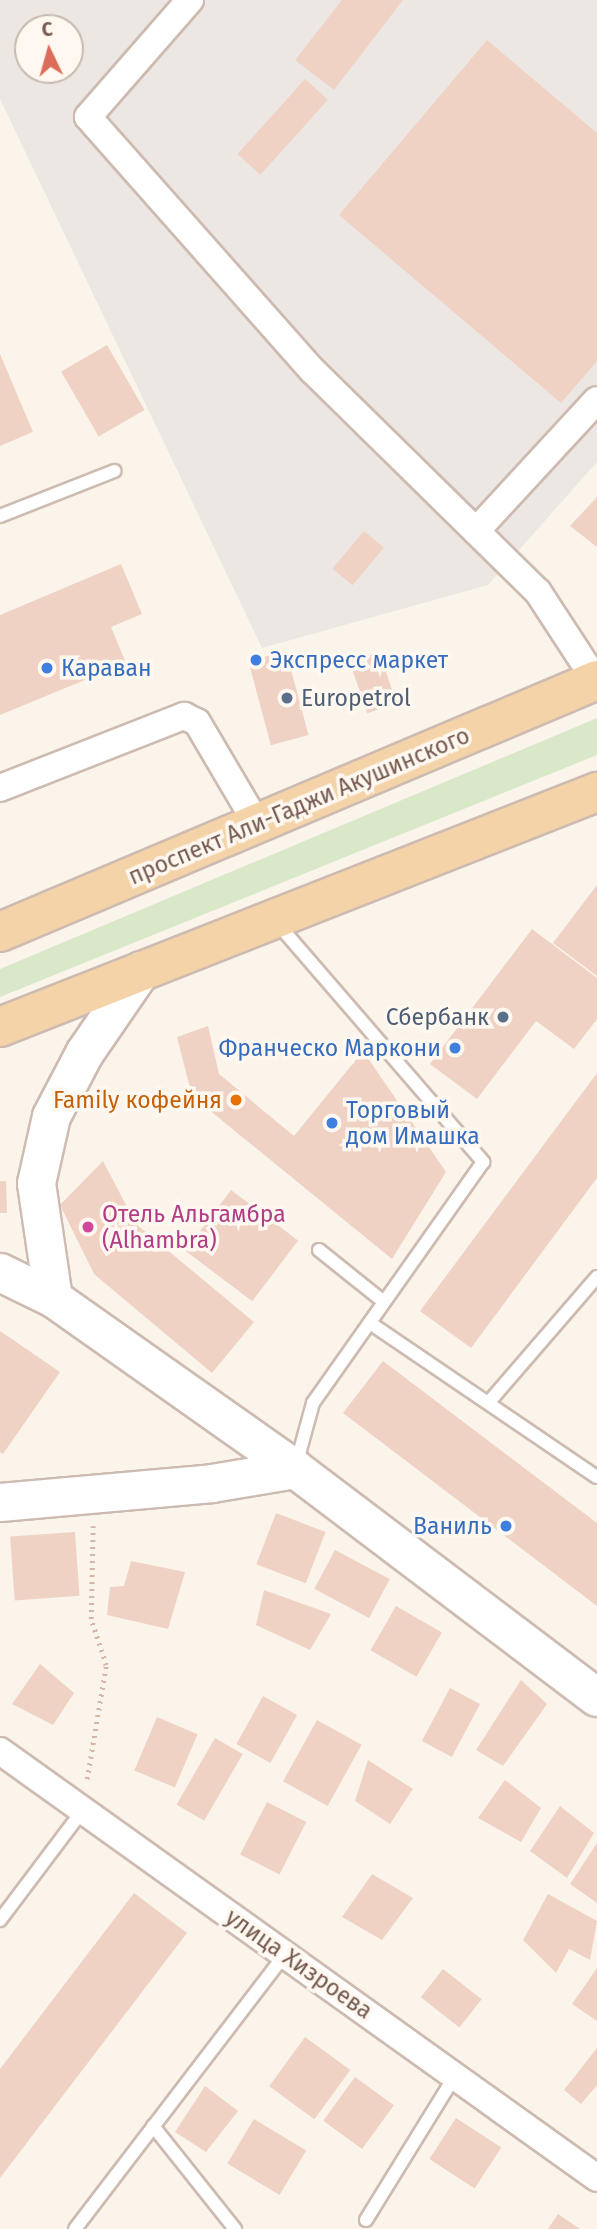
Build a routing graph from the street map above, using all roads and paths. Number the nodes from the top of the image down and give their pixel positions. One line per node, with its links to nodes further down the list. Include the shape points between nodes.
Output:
1 (190, 0): 5 (street, via 88,117 313,371)
2 (597, 400): 5 (street)
3 (114, 471): 4 (lane)
4 (0, 516)
5 (475, 531): 6 (street, via 538,593)
6 (596, 680): 9 (main road, проспект Али-Гаджи Акушинского)
7 (0, 788): 9 (street, via 184,716 197,723)
8 (597, 792): 10 (main road)
9 (257, 824): 11 (main road, проспект Али-Гаджи Акушинского)
10 (272, 917): 12 (main road); 18 (lane, via 483,1162)
11 (0, 932)
12 (141, 970): 13 (main road); 17 (main road, via 84,1053 51,1116 36,1183)
13 (0, 1027)
14 (319, 1250): 18 (lane)
15 (0, 1272): 17 (main road)
16 (597, 1277): 20 (lane)
17 (54, 1298): 21 (main road)
18 (384, 1302): 19 (lane)
19 (369, 1323): 20 (lane); 21 (lane, via 313,1403)
20 (489, 1402): 22 (lane)
21 (295, 1469): 23 (main road); 25 (main road)
22 (597, 1477)
23 (94, 1494): 24 (main road); 27 (path, via 91,1619 106,1665)
24 (0, 1502)
25 (597, 1697)
26 (0, 1751): 27 (street, улица Хизроева)
27 (82, 1811): 28 (lane); 29 (street, улица Хизроева)
28 (0, 1920)
29 (286, 1954): 30 (street, улица Хизроева); 31 (lane)
30 (455, 2076): 32 (street, улица Хизроева); 33 (lane)
31 (153, 2126): 34 (lane); 35 (lane)
32 (597, 2178)
33 (366, 2220)
34 (75, 2229)
35 (235, 2229)

